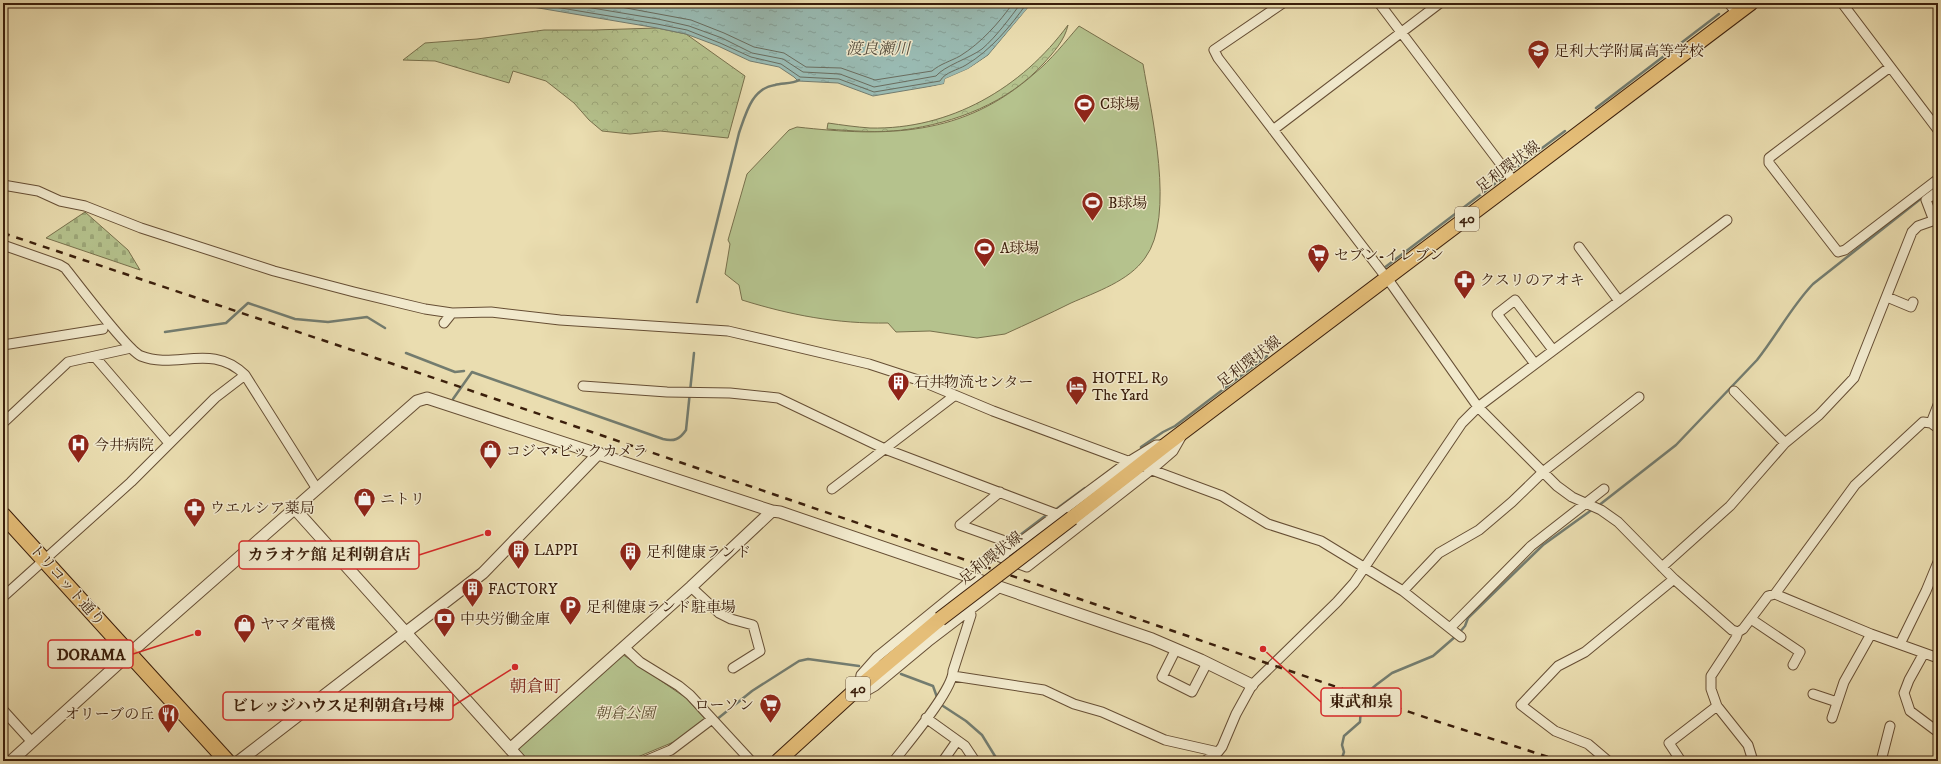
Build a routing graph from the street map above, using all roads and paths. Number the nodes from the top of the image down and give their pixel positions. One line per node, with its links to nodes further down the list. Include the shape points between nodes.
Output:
1 (1283, 3): 9 (street, via 1214,50)
2 (1379, 3): 7 (street)
3 (1440, 3): 7 (street)
4 (1751, 3): 6 (main road, 足利環状線 / 40)
5 (1842, 3): 8 (street)
6 (1734, 8): 12 (main road, 足利環状線 / 40)
7 (1401, 32): 9 (street); 12 (street)
8 (1890, 67): 10 (street); 11 (street, via 1769,158 1768,163 1838,252 1846,250)
9 (1272, 130): 19 (street)
10 (1938, 130)
11 (1938, 179)
12 (1514, 183): 19 (main road, 足利環状線 / 40)
13 (3, 186): 23 (street, via 38,191 274,271 368,296)
14 (1938, 191): 16 (street, via 1926,200)
15 (1726, 220): 21 (street)
16 (1936, 220): 20 (street, via 1914,228)
17 (3, 245): 27 (street, via 65,268)
18 (1578, 247): 21 (street)
19 (1386, 280): 37 (street); 40 (main road, 足利環状線 / 40)
20 (1887, 297): 22 (street, via 1911,307); 42 (street, via 1854,378 1819,414)
21 (1619, 301): 28 (street)
22 (1913, 302)
23 (452, 313): 24 (street); 34 (street, via 491,312 560,320 728,331 869,364 921,381)
24 (444, 323)
25 (103, 329): 26 (street)
26 (3, 346)
27 (131, 348): 29 (street); 31 (street, via 137,354 148,358 219,359 238,368)
28 (1553, 350): 30 (street); 30 (street, via 1515,300 1498,314)
29 (95, 357): 38 (street, via 68,362); 41 (street)
30 (1535, 364): 37 (street)
31 (245, 375): 41 (street, via 215,398); 47 (street)
32 (583, 386): 43 (street, via 666,392 730,393 778,398)
33 (1734, 391): 42 (street)
34 (954, 396): 43 (street); 45 (street)
35 (1639, 398): 46 (street)
36 (1938, 405): 39 (street)
37 (1478, 407): 46 (street); 59 (street, via 1462,423)
38 (4, 419)
39 (1935, 425): 66 (street, via 1924,422 1917,427 1855,485)
40 (1182, 434): 45 (main road, 足利環状線 / 40); 45 (street, via 1173,451)
41 (169, 442): 57 (street, via 131,482)
42 (1785, 443): 60 (street, via 1730,506)
43 (885, 449): 48 (street); 50 (street)
44 (599, 453): 47 (street, via 427,398 417,401); 53 (street); 72 (street, via 483,573)
45 (1139, 466): 55 (main road, 足利環状線 / 40); 56 (street, via 1027,567 1000,557); 59 (street, via 1222,496 1259,519 1321,541)
46 (1544, 471): 51 (street, via 1564,492); 65 (street, via 1479,530 1439,553)
47 (317, 489): 52 (street)
48 (832, 489)
49 (1604, 489): 51 (street)
50 (1000, 492): 55 (street); 56 (street, via 960,524)
51 (1587, 504): 60 (street, via 1618,522); 70 (street, via 1515,561)
52 (295, 509): 72 (street); 79 (street)
53 (772, 511): 61 (street); 63 (street)
54 (3, 516): 57 (highway, トリコット通り)
55 (1065, 516): 56 (street); 86 (main road, 足利環状線 / 40, bridge)
56 (1016, 545)
57 (43, 560): 67 (street); 79 (highway, トリコット通り)
58 (1938, 562): 75 (street)
59 (1364, 567): 65 (street); 85 (street, via 1337,602)
60 (1662, 568): 62 (street)
61 (974, 578): 64 (street); 86 (street, via 873,661 861,675)
62 (1674, 579): 71 (street, via 1721,622); 111 (street, via 1585,652 1558,666 1521,705 1556,731 1588,744)
63 (691, 587): 76 (street); 83 (street, via 719,613 753,626 760,651)
64 (1000, 587): 68 (street); 77 (street)
65 (1403, 591): 70 (street)
66 (1775, 594): 69 (street, via 1768,596); 73 (street)
67 (3, 596)
68 (969, 609): 84 (street, via 971,615); 86 (street, via 875,686 868,690)
69 (1751, 619): 71 (street); 82 (street, via 1800,652)
70 (1451, 628): 74 (street)
71 (1738, 632): 89 (street, via 1711,676 1711,689)
72 (405, 633): 98 (street); 102 (street)
73 (1871, 634): 75 (street); 88 (street, via 1844,682)
74 (1460, 636)
75 (1900, 644): 78 (street)
76 (624, 647): 93 (street, via 640,662 680,686); 98 (street)
77 (1176, 649): 81 (street); 81 (street, via 1162,677 1192,692)
78 (1924, 653): 80 (street); 95 (street, via 1904,693 1910,711)
79 (129, 654): 97 (street); 101 (highway, トリコット通り)
80 (1938, 658)
81 (1207, 663): 85 (street)
82 (1793, 664)
83 (733, 668)
84 (953, 676): 91 (street); 99 (street, via 1044,690 1165,740)
85 (1252, 685): 99 (street)
86 (859, 687): 106 (main road, 足利環状線 / 40)
87 (1813, 694): 88 (street)
88 (1837, 702): 92 (street)
89 (1717, 706): 112 (street, via 1669,743); 113 (street, via 1748,745)
90 (3, 710): 97 (street)
91 (926, 718): 96 (street); 107 (street)
92 (1832, 718)
93 (712, 719): 104 (street, via 671,750); 105 (street)
94 (1890, 726): 114 (street)
95 (1938, 732)
96 (957, 741): 108 (street); 109 (street, via 965,746)
97 (32, 742): 100 (street)
98 (510, 749): 103 (street)
99 (1218, 752): 110 (street)
100 (11, 761)
101 (227, 761)
102 (239, 761)
103 (521, 761)
104 (645, 761)
105 (752, 761)
106 (778, 761)
107 (895, 761)
108 (942, 761)
109 (975, 761)
110 (1205, 761)
111 (1608, 761)
112 (1681, 761)
113 (1753, 761)
114 (1881, 761)

